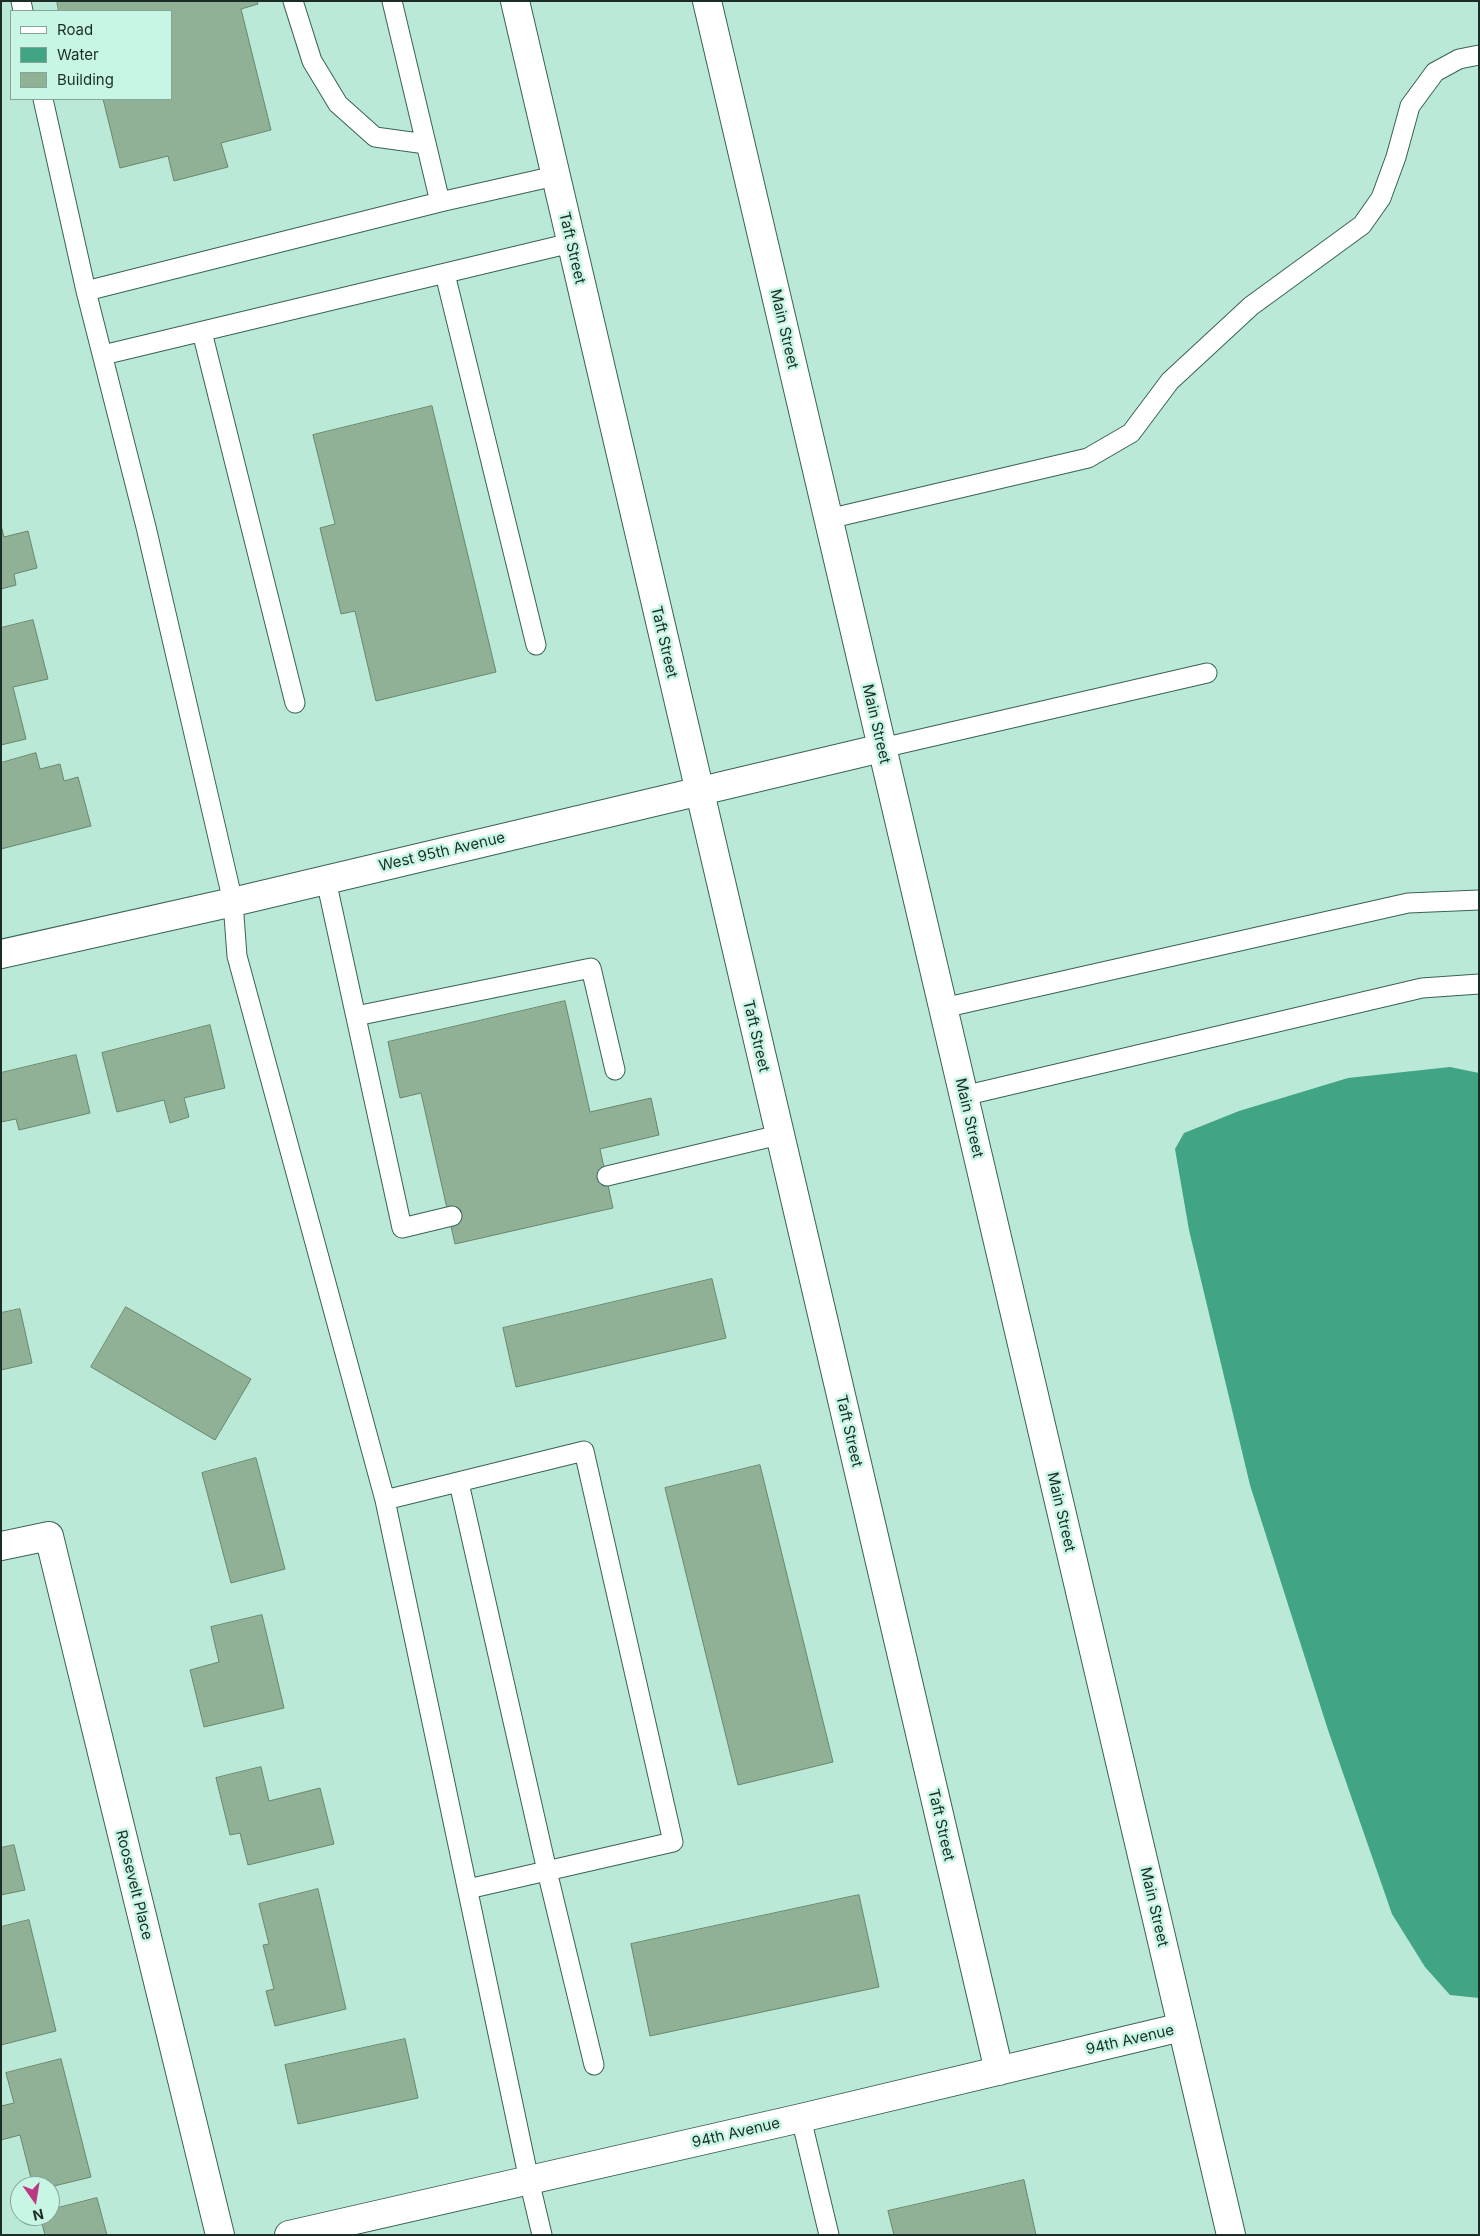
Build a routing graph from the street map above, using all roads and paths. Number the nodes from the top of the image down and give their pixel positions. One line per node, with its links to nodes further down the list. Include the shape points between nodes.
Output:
1 (293, 1): 7 (lane, via 312,61 338,104 375,137)
2 (392, 1): 7 (lane)
3 (515, 1): 8 (street, Taft Street)
4 (706, 1): 15 (street, Main Street)
5 (1479, 55): 15 (lane, via 1459,59 1435,72 1410,106 1381,198 1362,225 1251,306 1170,381 1131,433 1088,458)
6 (43, 100): 12 (lane)
7 (426, 144): 9 (lane)
8 (555, 176): 9 (lane); 10 (street, Taft Street)
9 (440, 202): 12 (lane)
10 (571, 243): 11 (lane); 20 (street, Taft Street)
11 (446, 274): 13 (lane); 16 (lane)
12 (86, 291): 14 (lane)
13 (202, 332): 14 (lane); 18 (lane)
14 (103, 355): 23 (lane)
15 (828, 519): 19 (street, Main Street)
16 (536, 645)
17 (1207, 673): 19 (lane)
18 (294, 702)
19 (882, 748): 20 (street, West 95th Avenue); 26 (street, Main Street)
20 (699, 791): 21 (street, West 95th Avenue); 30 (street, Taft Street)
21 (326, 880): 23 (street, West 95th Avenue); 27 (lane)
22 (1479, 900): 26 (lane, via 1408,903)
23 (233, 902): 24 (street, West 95th Avenue); 34 (lane, via 237,956)
24 (1, 954)
25 (1479, 984): 29 (lane, via 1422,988)
26 (943, 1008): 29 (street, Main Street)
27 (356, 1016): 28 (lane, via 591,968); 32 (lane, via 402,1228)
28 (614, 1070)
29 (963, 1096): 38 (street, Main Street)
30 (779, 1135): 31 (lane); 40 (street, Taft Street)
31 (607, 1176)
32 (452, 1216)
33 (459, 1482): 34 (lane); 36 (lane); 36 (lane, via 584,1451 671,1832 673,1842)
34 (385, 1500): 37 (lane)
35 (1, 1546): 43 (street, Roosevelt Place, via 49,1536)
36 (547, 1871): 37 (lane); 39 (lane)
37 (468, 1889): 42 (lane)
38 (1182, 2028): 40 (street, 94th Avenue); 47 (street, Main Street)
39 (594, 2066)
40 (999, 2071): 41 (street, 94th Avenue)
41 (801, 2118): 42 (street, 94th Avenue); 46 (lane)
42 (529, 2180): 44 (street, 94th Avenue); 45 (lane)
43 (220, 2235)
44 (288, 2235)
45 (542, 2235)
46 (828, 2235)
47 (1231, 2235)

